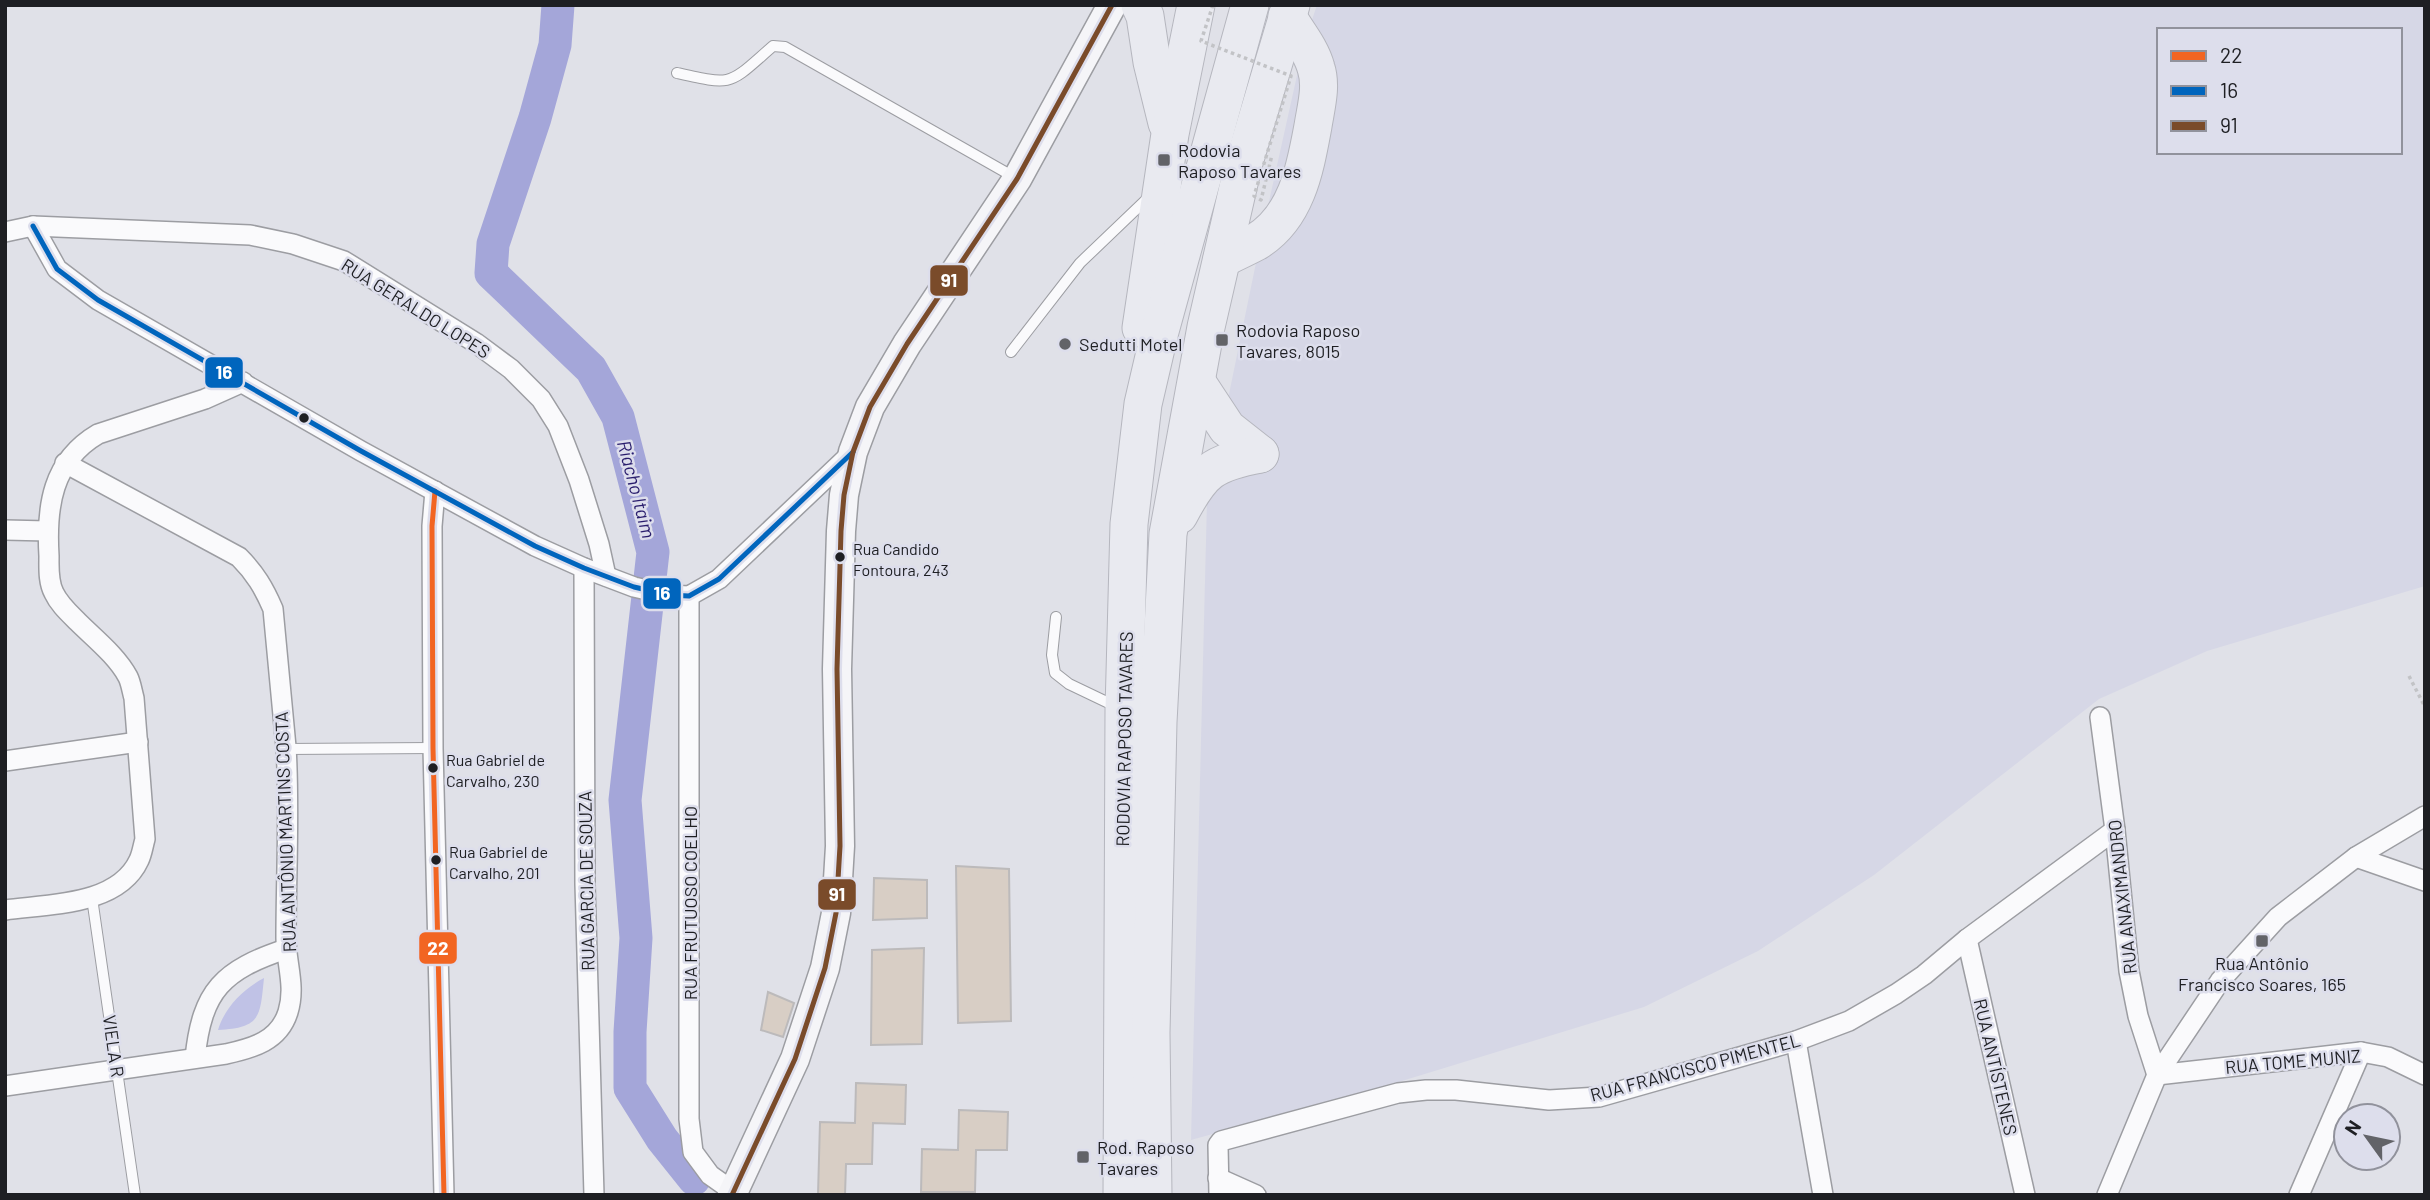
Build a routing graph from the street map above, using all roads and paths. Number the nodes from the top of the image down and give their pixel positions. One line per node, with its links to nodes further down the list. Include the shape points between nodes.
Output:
1 (1112, 5): 11 (main road)
2 (1140, 5): 9 (highway)
3 (1196, 5): 9 (highway)
4 (1213, 5): 10 (path, bridge, via 1201,41 1291,76 1254,196 1261,201)
5 (1250, 6): 7 (lane); 21 (highway, RODOVIA RAPOSO TAVARES)
6 (1289, 11): 16 (highway, RODOVIA RAPOSO TAVARES, via 1243,166); 16 (highway, via 1317,70 1319,88 1308,154 1296,197 1274,227)
7 (1222, 65)
8 (677, 73): 11 (lane, via 719,82 732,80 773,46 785,47)
9 (1170, 134): 12 (highway)
10 (1272, 155)
11 (1017, 179): 22 (main road, via 907,344 870,407)
12 (1162, 185): 17 (highway); 18 (lane, via 1080,263)
13 (33, 226): 14 (street, RUA GERALDO LOPES); 19 (street, via 57,269 69,280); 29 (street, RUA GERALDO LOPES, via 250,235 344,261 476,343 541,399 558,426 579,480)
14 (5, 232)
15 (1164, 252): 17 (lane)
16 (1222, 259): 20 (highway, RODOVIA RAPOSO TAVARES)
17 (1139, 337): 21 (highway)
18 (1011, 352)
19 (243, 382): 23 (street, via 98,435 83,443); 24 (street)
20 (1198, 384): 27 (highway, RODOVIA RAPOSO TAVARES); 27 (highway, via 1227,428 1260,454 1220,463 1204,475)
21 (1143, 404): 34 (highway, RODOVIA RAPOSO TAVARES, via 1127,553)
22 (853, 452): 30 (street, via 719,579); 57 (main road, via 841,531 836,913 825,968 795,1059)
23 (65, 463): 26 (street, via 50,502); 38 (street, RUA ANTÔNIO MARTINS COSTA, via 239,557 254,573 272,609)
24 (435, 491): 28 (street); 37 (street)
25 (5, 530): 26 (street)
26 (47, 531): 36 (street, via 53,592 128,677)
27 (1168, 534): 55 (highway, RODOVIA RAPOSO TAVARES, via 1151,1033)
28 (584, 568): 29 (street); 60 (street, RUA GARCIA DE SOUZA, via 585,884)
29 (606, 576): 30 (street)
30 (679, 596): 57 (street, RUA FRUTUOSO COELHO, via 690,1119 693,1152 710,1175)
31 (1056, 617): 34 (lane, via 1055,673)
32 (2410, 676): 33 (path)
33 (2425, 707)
34 (1124, 710): 61 (highway, RODOVIA RAPOSO TAVARES)
35 (2100, 717): 41 (street, RUA ANAXIMANDRO)
36 (138, 742): 39 (street); 44 (street, via 145,839 139,861 126,878)
37 (433, 748): 38 (lane); 59 (street)
38 (286, 749): 47 (street, RUA ANTÔNIO MARTINS COSTA)
39 (5, 761)
40 (2425, 816): 42 (street)
41 (2115, 830): 46 (street, RUA FRANCISCO PIMENTEL); 52 (street, RUA ANAXIMANDRO, via 2129,971)
42 (2356, 857): 43 (street); 52 (street, via 2278,917 2220,981)
43 (2425, 881)
44 (92, 898): 45 (street); 51 (lane, VIELA R)
45 (5, 910)
46 (1967, 939): 48 (street, RUA FRANCISCO PIMENTEL, via 1896,994 1849,1021); 66 (street, RUA ANTÍSTENES)
47 (286, 949): 50 (street, via 240,968 213,994 198,1029); 50 (street, RUA ANTÔNIO MARTINS COSTA, via 293,983 289,1010 273,1036 255,1048)
48 (1796, 1041): 56 (street, RUA FRANCISCO PIMENTEL, via 1599,1097 1549,1100 1457,1090 1398,1093 1219,1142); 65 (street)
49 (2361, 1052): 52 (street, RUA TOME MUNIZ); 53 (street, RUA TOME MUNIZ, via 2388,1057); 68 (street)
50 (195, 1058): 51 (street, RUA ANTÔNIO MARTINS COSTA)
51 (118, 1069): 54 (street, RUA ANTÔNIO MARTINS COSTA); 58 (lane, VIELA R)
52 (2157, 1075): 67 (street)
53 (2425, 1075)
54 (5, 1086)
55 (1154, 1154): 62 (highway, RODOVIA RAPOSO TAVARES); 63 (highway, via 1165,1168)
56 (1218, 1186): 64 (street)
57 (733, 1193)
58 (135, 1195)
59 (444, 1195)
60 (594, 1195)
61 (1122, 1195)
62 (1153, 1195)
63 (1173, 1195)
64 (1256, 1195)
65 (1823, 1195)
66 (2025, 1195)
67 (2107, 1195)
68 (2299, 1195)

